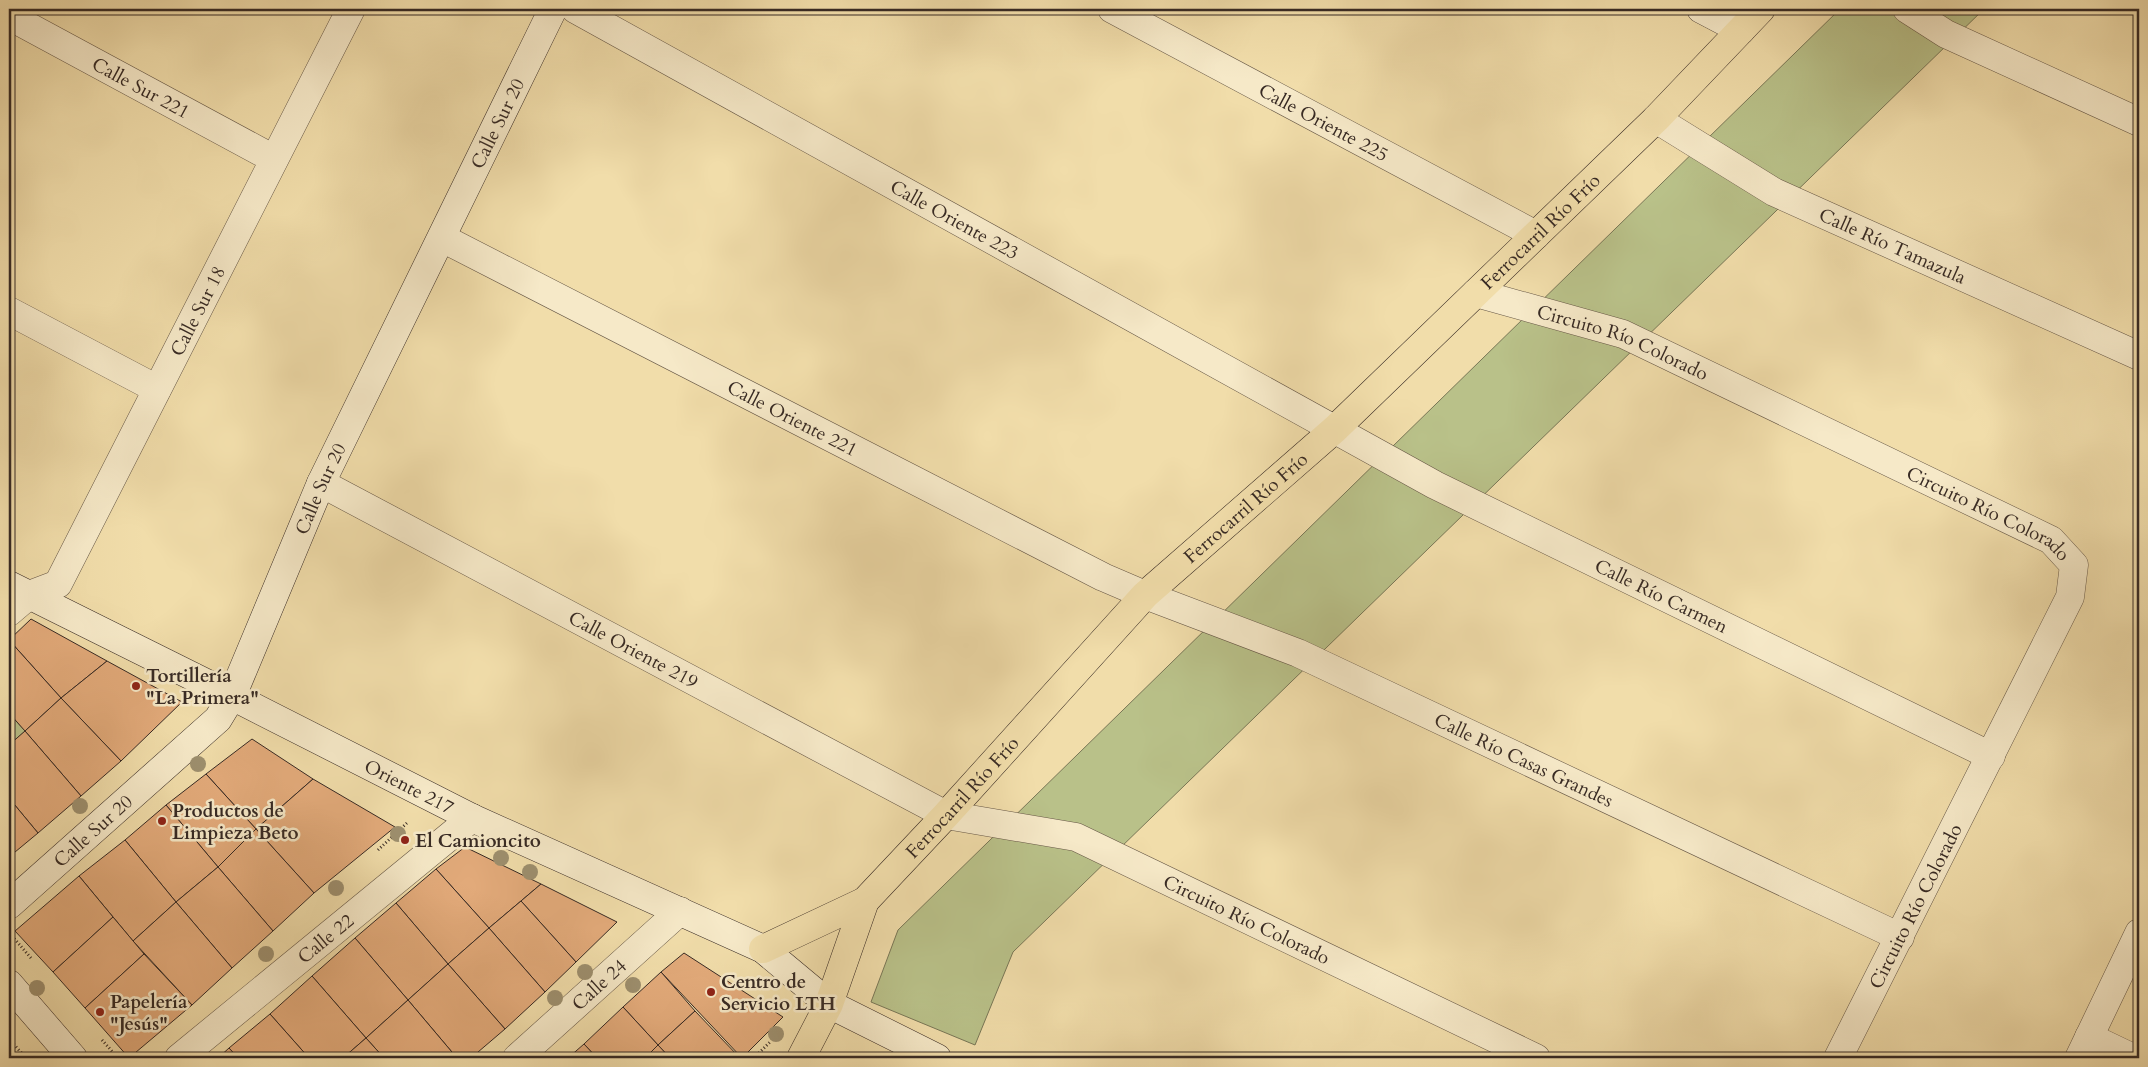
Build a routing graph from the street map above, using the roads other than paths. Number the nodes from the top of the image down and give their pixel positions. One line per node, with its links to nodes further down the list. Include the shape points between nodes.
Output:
1 (351, 9): 12 (street, Calle Sur 18)
2 (553, 9): 14 (street, Calle Sur 20)
3 (575, 9): 19 (street, Calle Oriente 223)
4 (1112, 9): 13 (street, Calle Oriente 225)
5 (1702, 9): 9 (street)
6 (1761, 9): 9 (main road, Ferrocarril Río Frío)
7 (1907, 9): 11 (street, via 1946,34)
8 (9, 16): 12 (street, Calle Sur 221)
9 (1741, 30): 10 (main road, Ferrocarril Río Frío)
10 (1656, 118): 13 (main road, Ferrocarril Río Frío); 17 (street, Calle Río Tamazula, via 1774,192)
11 (2139, 122)
12 (274, 159): 18 (street, Calle Sur 18)
13 (1536, 235): 15 (main road, Ferrocarril Río Frío)
14 (442, 238): 20 (street, Calle Sur 20); 21 (street, Calle Oriente 221)
15 (1476, 293): 19 (main road, Ferrocarril Río Frío); 24 (street, Circuito Río Colorado, via 1623,334 2052,540 2074,565 2070,597)
16 (9, 310): 18 (street)
17 (2139, 356)
18 (157, 389): 22 (street, Calle Sur 18, via 58,584)
19 (1335, 429): 21 (main road, Ferrocarril Río Frío); 24 (street, Calle Río Carmen, via 1435,485)
20 (321, 483): 23 (street, Calle Sur 20); 25 (street, Calle Oriente 219)
21 (1144, 595): 25 (main road, Ferrocarril Río Frío); 31 (street, Calle Río Casas Grandes, via 1298,653)
22 (15, 597): 23 (street, Oriente 217)
23 (232, 696): 26 (street, Oriente 217); 28 (street, Calle Sur 20, via 218,719)
24 (1991, 756): 31 (street, Circuito Río Colorado)
25 (946, 814): 27 (main road, Ferrocarril Río Frío); 41 (street, Circuito Río Colorado, via 1076,837)
26 (472, 818): 29 (street, Oriente 217); 37 (street, Calle 22)
27 (865, 901): 32 (main road); 34 (main road, Ferrocarril Río Frío)
28 (9, 905)
29 (680, 911): 32 (street, Oriente 217); 38 (street, Calle 24)
30 (2139, 933): 35 (street)
31 (1900, 936): 42 (street, Circuito Río Colorado)
32 (763, 948): 34 (street, Oriente 217)
33 (9, 984): 36 (street)
34 (829, 1004): 39 (main road, Ferrocarril Río Frío); 40 (street, Oriente 217)
35 (2084, 1048): 43 (street)
36 (73, 1058)
37 (180, 1058)
38 (517, 1058)
39 (801, 1058)
40 (937, 1058)
41 (1536, 1058)
42 (1838, 1058)
43 (2133, 1058)

